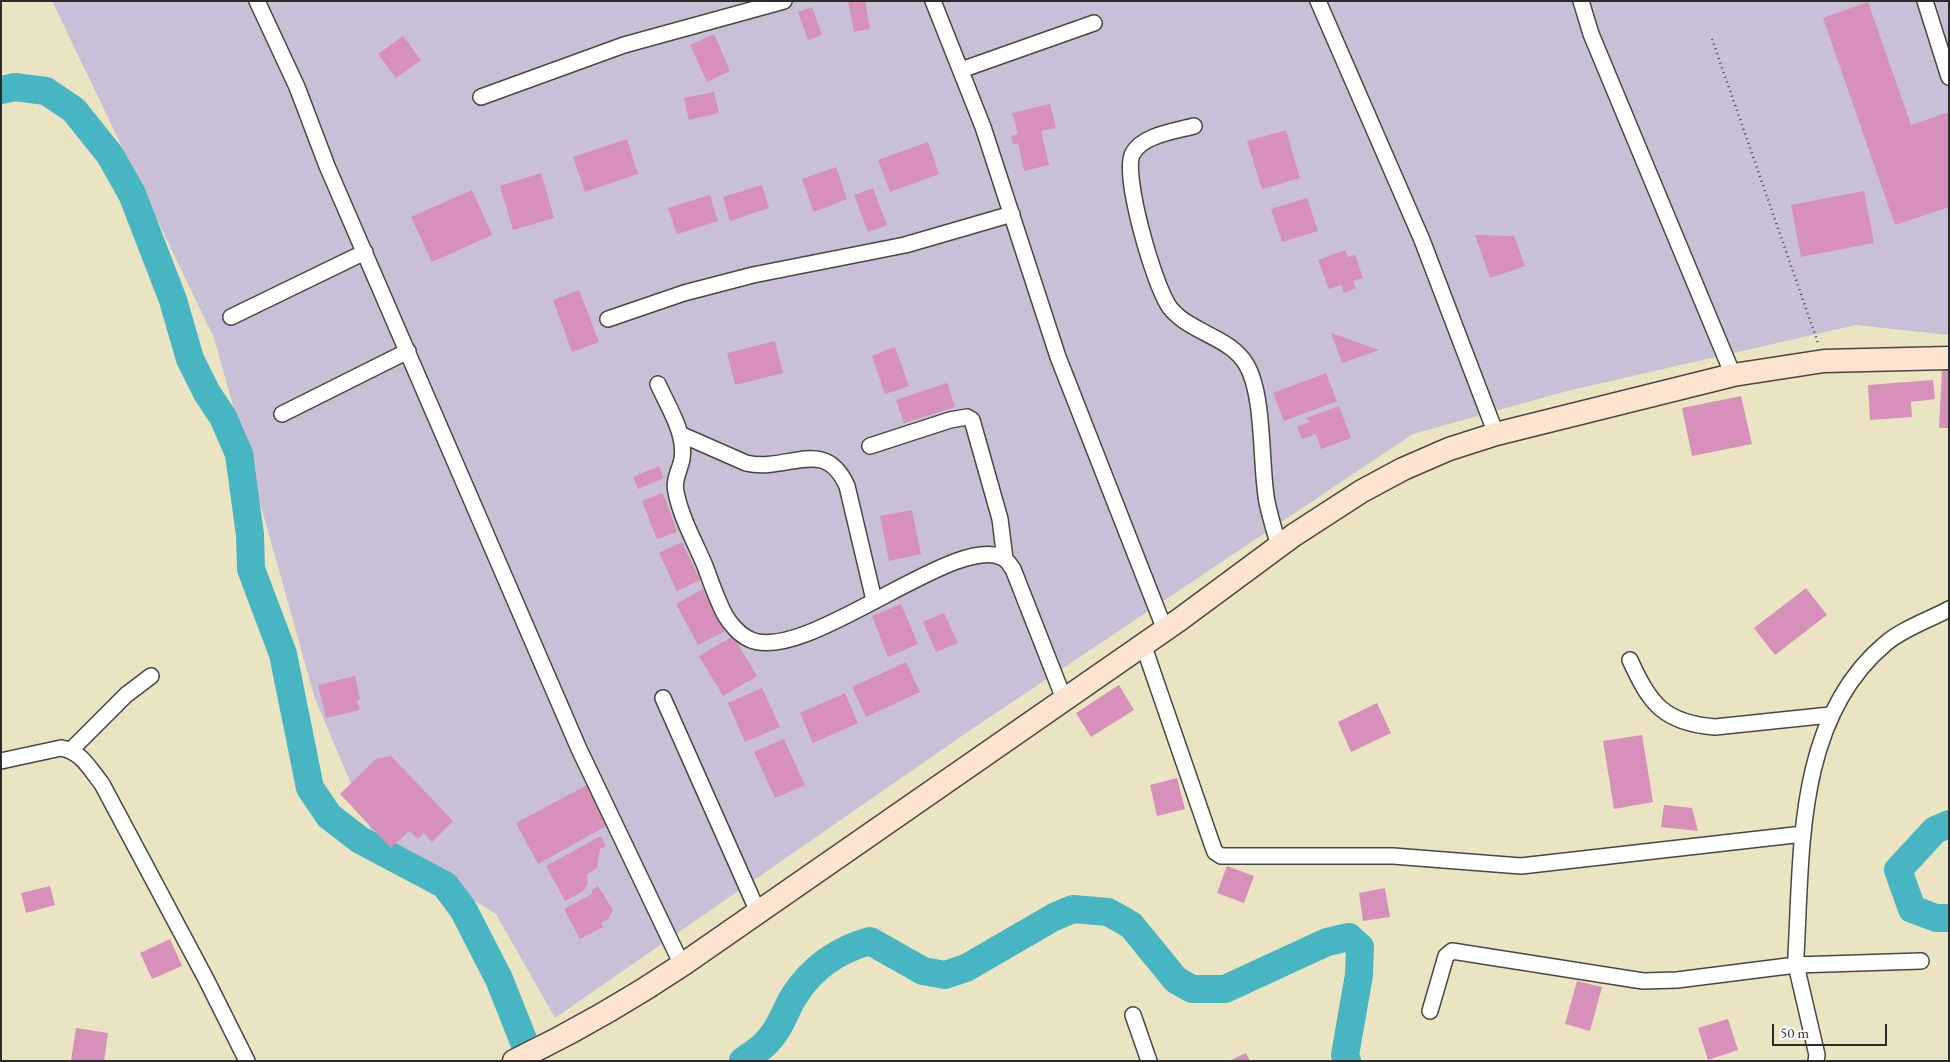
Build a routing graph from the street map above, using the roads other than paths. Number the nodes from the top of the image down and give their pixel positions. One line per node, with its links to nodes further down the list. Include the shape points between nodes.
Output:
1 (257, 1): 13 (street, via 297,87)
2 (784, 1): 10 (street, via 624,45)
3 (933, 1): 8 (street)
4 (1318, 1): 22 (street, via 1422,240)
5 (1580, 1): 18 (street)
6 (1925, 1): 9 (street)
7 (1094, 23): 8 (street)
8 (961, 70): 12 (street)
9 (1949, 77)
10 (481, 97)
11 (1194, 126): 24 (street, via 1145,142 1132,153 1129,169 1146,250 1159,288 1170,308 1182,320 1236,351 1251,375 1267,502)
12 (1012, 214): 15 (street, via 905,245 710,286); 28 (street, via 1058,357)
13 (365, 252): 14 (street); 16 (street)
14 (231, 317)
15 (608, 320)
16 (408, 351): 20 (street); 40 (street, via 579,748)
17 (1949, 358): 18 (main road, via 1824,361)
18 (1733, 375): 22 (main road)
19 (658, 384): 21 (street)
20 (282, 414)
21 (680, 434): 26 (street, via 752,465 818,459 840,470 847,486); 26 (street, via 682,459 676,474 675,490 681,510 726,616 749,639 765,643 794,639 839,620)
22 (1496, 434): 24 (main road, via 1449,449 1362,491)
23 (870, 446): 25 (street, via 950,420 967,417 972,420 1000,519)
24 (1279, 546): 28 (main road)
25 (1005, 559): 26 (street, via 986,555 957,560); 33 (street, via 1013,569)
26 (874, 600)
27 (1949, 609): 34 (street, via 1887,642 1856,673)
28 (1165, 630): 29 (main road)
29 (1143, 644): 33 (main road); 37 (street, via 1212,844 1221,856 1393,856 1521,866)
30 (1630, 660): 34 (street, via 1644,691 1658,708 1700,725 1715,727)
31 (151, 676): 35 (street)
32 (663, 698): 38 (street)
33 (1064, 699): 38 (main road)
34 (1830, 715): 37 (street, via 1814,764)
35 (71, 750): 36 (street, via 61,748); 44 (street, via 82,758 102,784)
36 (1, 761)
37 (1803, 834): 41 (street)
38 (758, 912): 40 (main road)
39 (1922, 961): 41 (street)
40 (682, 965): 45 (main road, via 635,996)
41 (1796, 965): 42 (street, via 1677,980 1643,981 1452,951 1446,956); 47 (street)
42 (1430, 1011)
43 (1133, 1015): 46 (street)
44 (247, 1061)
45 (514, 1061)
46 (1149, 1061)
47 (1816, 1061)

